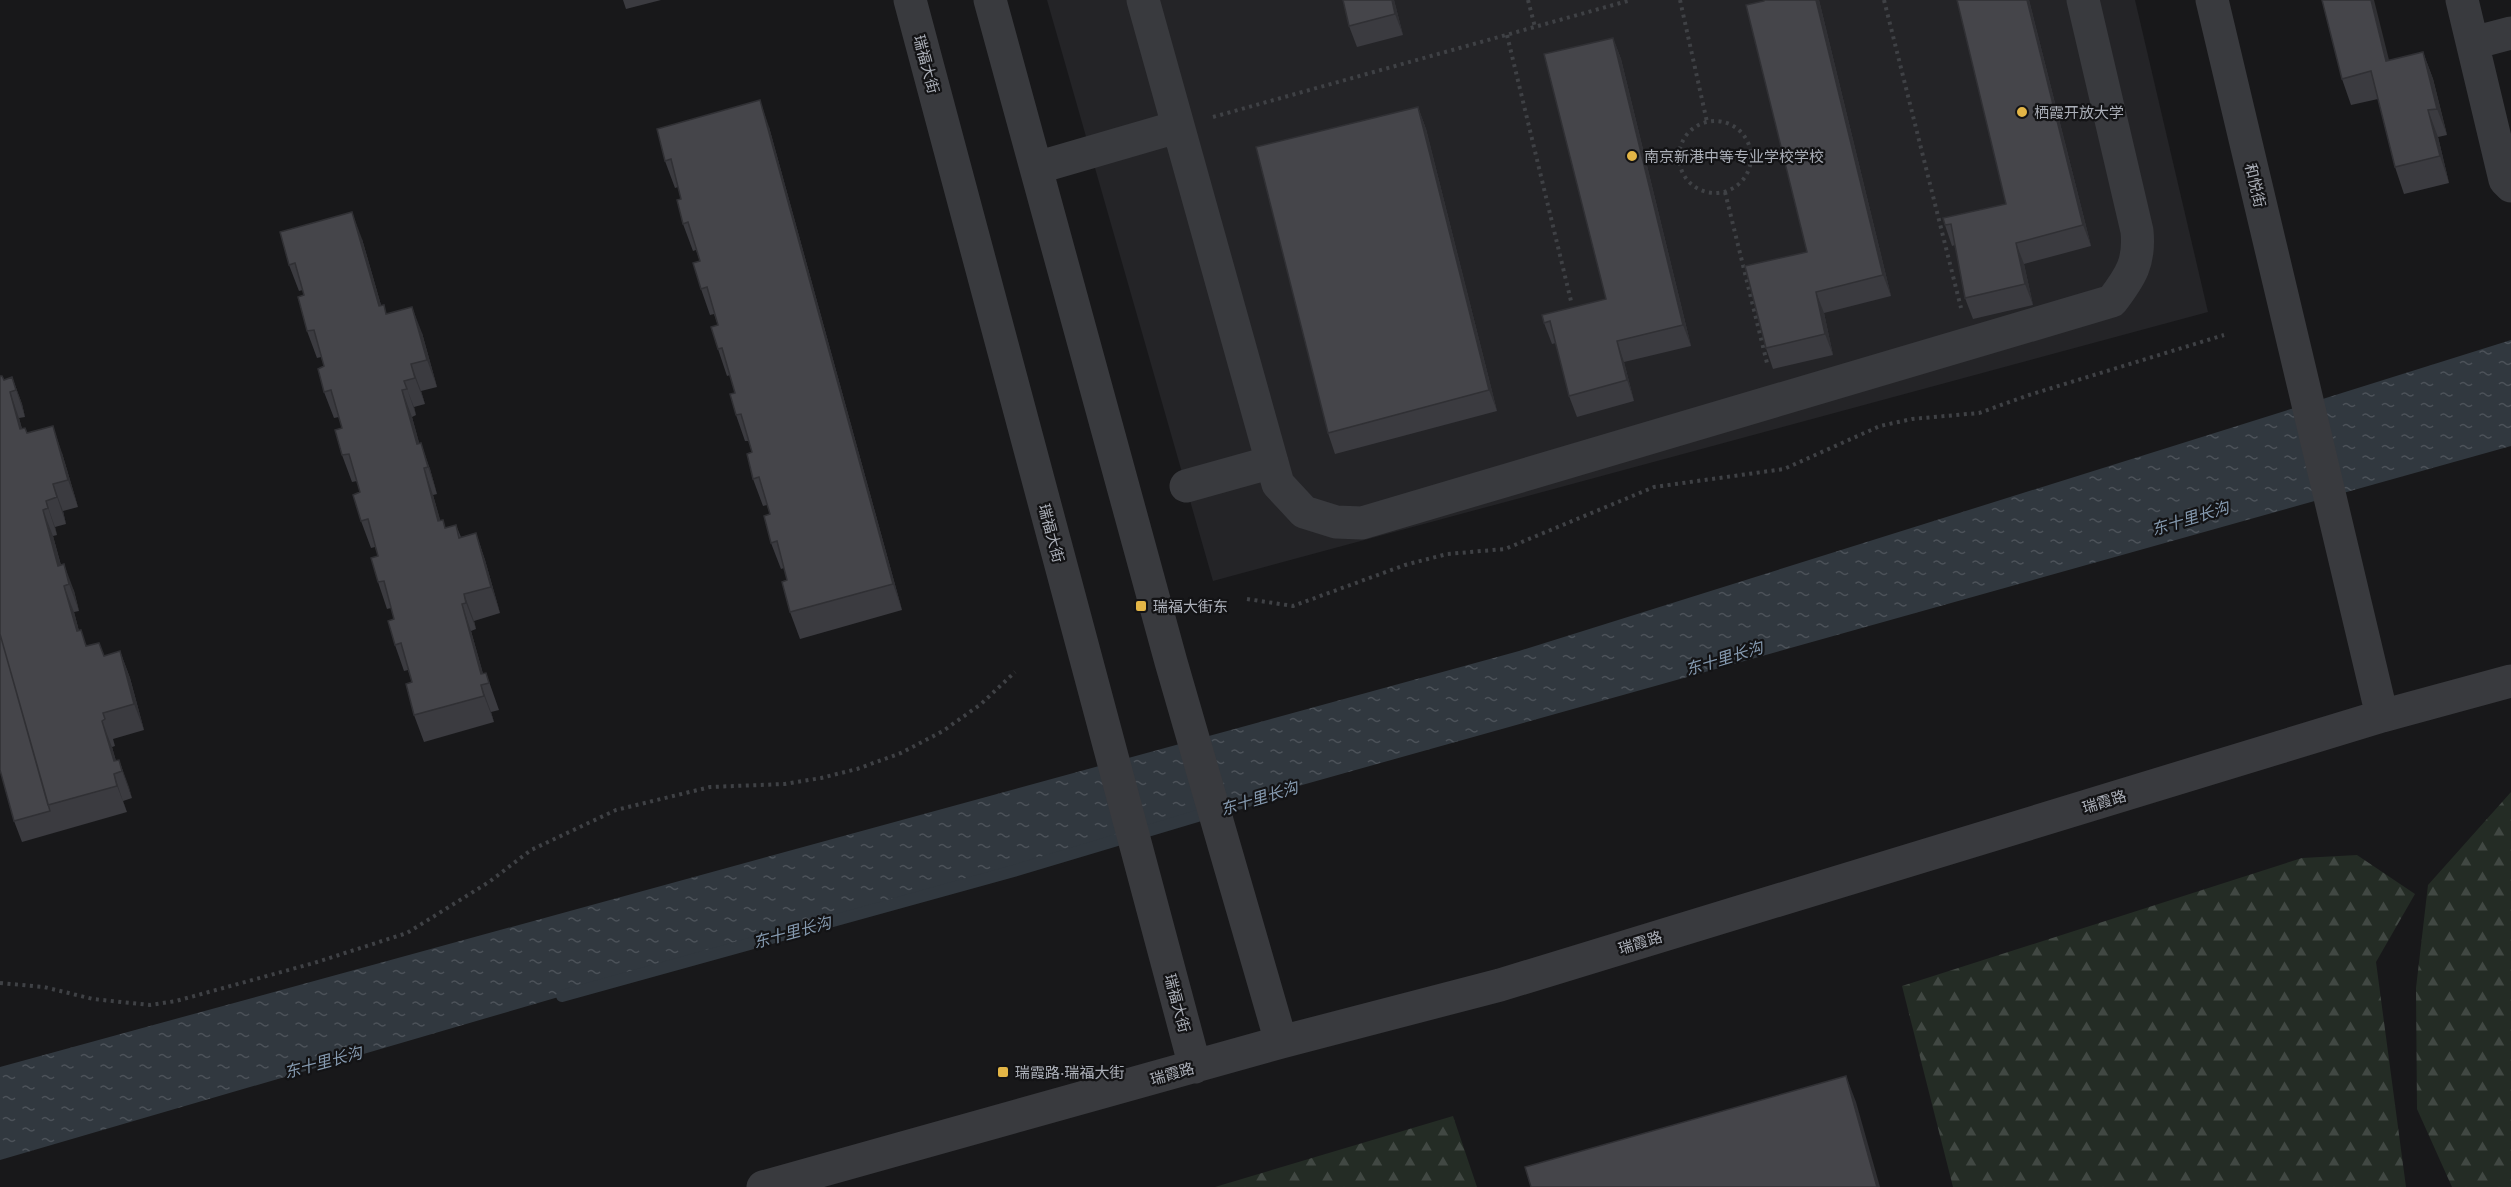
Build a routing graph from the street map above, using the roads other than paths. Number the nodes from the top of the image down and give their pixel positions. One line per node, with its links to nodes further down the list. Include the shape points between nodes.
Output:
1 (910, 0): 17 (street, 瑞福大街)
2 (990, 0): 10 (street)
3 (1143, 0): 9 (street)
4 (2083, 0): 12 (street, via 2139,251 2130,278 2112,301 1362,523 1336,522 1304,512 1278,484)
5 (2212, 0): 15 (street, 和悦街)
6 (2462, 0): 8 (street)
7 (2511, 33): 8 (street)
8 (2473, 43): 11 (street, via 2505,180)
9 (1177, 127): 10 (street); 12 (street)
10 (1036, 168): 16 (street, via 1171,662)
11 (2511, 186)
12 (1272, 462): 13 (street)
13 (1186, 486)
14 (2511, 681): 15 (street, 瑞霞路)
15 (2382, 716): 16 (street, 瑞霞路, via 1500,985)
16 (1281, 1042): 17 (street, 瑞霞路)
17 (1195, 1067): 18 (street, 瑞霞路)
18 (764, 1187)

